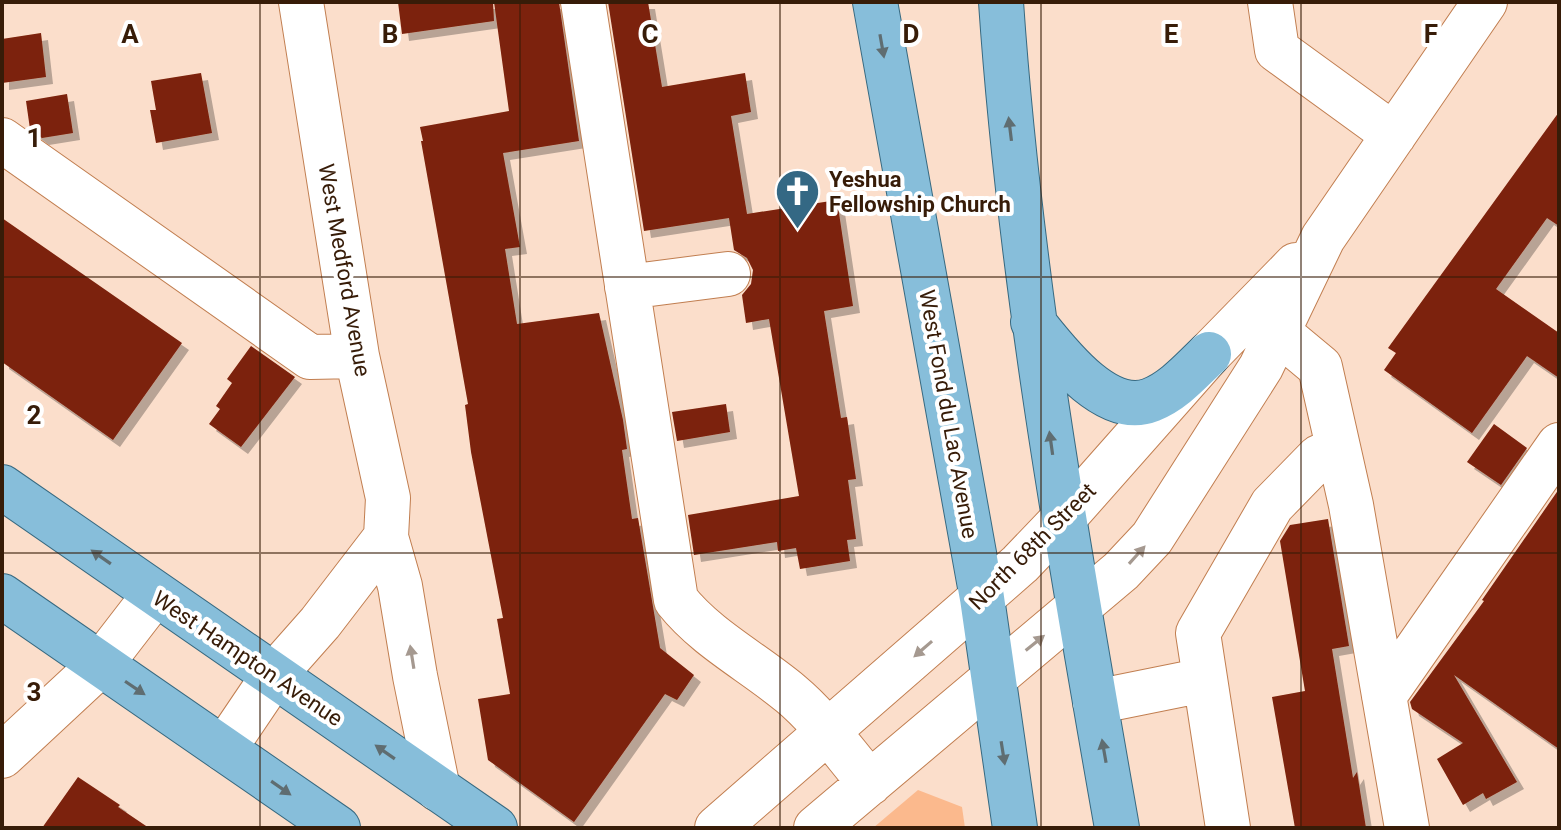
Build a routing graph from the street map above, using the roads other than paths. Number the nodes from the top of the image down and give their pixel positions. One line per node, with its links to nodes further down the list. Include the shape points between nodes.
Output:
1 (301, 2): 14 (street, West Medford Avenue)
2 (583, 2): 10 (street)
3 (875, 2): 22 (main road, West Fond du Lac Avenue, one-way to 22)
4 (1001, 2): 12 (main road, one-way to 4)
5 (1270, 2): 7 (street, via 1277,50)
6 (1485, 2): 7 (street, North 68th Street)
7 (1394, 135): 11 (street, North 68th Street)
8 (2, 140): 14 (street, via 310,357)
9 (728, 274): 10 (street)
10 (627, 287): 30 (street, via 676,600 692,620 790,693)
11 (1265, 321): 13 (street, North 68th Street); 16 (street, via 1320,367); 23 (street, North 68th Street, one-way to 11, via 1152,538 1261,367)
12 (1033, 322): 13 (main road, via 1091,384 1134,404 1172,389); 18 (main road, one-way to 12)
13 (1209, 354): 18 (street, North 68th Street)
14 (357, 356): 19 (street, West Medford Avenue, via 388,498)
15 (1559, 445): 28 (street)
16 (1338, 451): 27 (street, via 1319,457 1272,505 1198,633); 28 (street)
17 (2, 487): 20 (main road, West Hampton Avenue, one-way to 17)
18 (1063, 519): 22 (street, North 68th Street); 23 (main road)
19 (386, 537): 25 (street); 34 (street, West Medford Avenue, one-way to 19)
20 (155, 594): 24 (street); 25 (main road, West Hampton Avenue)
21 (2, 596): 24 (main road)
22 (982, 598): 26 (main road, West Fond du Lac Avenue); 30 (street, North 68th Street, one-way to 30)
23 (1079, 607): 26 (street, North 68th Street, one-way to 23); 29 (main road)
24 (101, 664): 31 (main road, one-way to 31); 32 (street)
25 (274, 675): 31 (street); 34 (main road, West Hampton Avenue, one-way to 25)
26 (992, 679): 33 (street, North 68th Street); 39 (main road, West Fond du Lac Avenue, one-way to 39)
27 (1204, 680): 29 (street); 41 (street)
28 (1384, 696): 42 (street)
29 (1095, 702): 40 (main road, one-way to 29)
30 (826, 732): 33 (street); 37 (street, North 68th Street)
31 (224, 749): 35 (main road, one-way to 35)
32 (2, 756)
33 (870, 783): 38 (street, North 68th Street)
34 (438, 789): 36 (main road, West Hampton Avenue)
35 (338, 828)
36 (495, 828)
37 (717, 828)
38 (816, 828)
39 (1015, 828)
40 (1117, 828)
41 (1228, 828)
42 (1407, 828)

